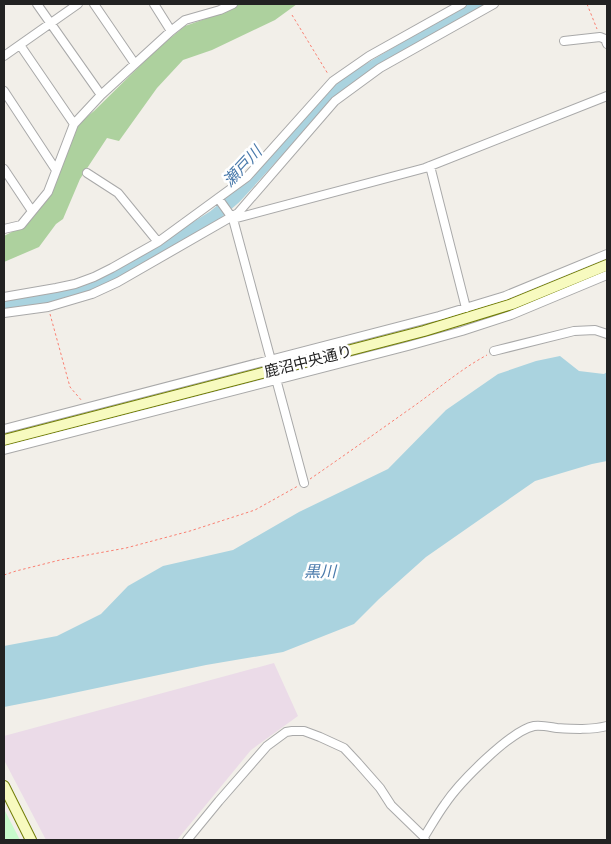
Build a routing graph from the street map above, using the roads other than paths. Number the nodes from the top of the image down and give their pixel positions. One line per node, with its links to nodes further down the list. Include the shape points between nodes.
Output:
1 (37, 4): 8 (street)
2 (78, 4): 8 (street)
3 (94, 4): 14 (street)
4 (154, 4): 9 (street)
5 (233, 4): 9 (street, via 185,20)
6 (462, 4): 23 (street, via 369,56 333,81 247,177)
7 (494, 4): 25 (street, via 380,68 335,101)
8 (50, 23): 12 (street); 16 (street)
9 (170, 31): 14 (street)
10 (564, 41): 11 (street, via 600,37)
11 (607, 44)
12 (20, 45): 13 (street); 18 (street)
13 (4, 56)
14 (135, 64): 16 (street)
15 (4, 90): 21 (street)
16 (101, 95): 18 (street)
17 (607, 96): 19 (street)
18 (74, 124): 21 (street)
19 (430, 166): 25 (street); 32 (street)
20 (4, 169): 24 (street)
21 (56, 170): 24 (street, via 48,192)
22 (87, 173): 27 (street, via 118,193)
23 (218, 198): 25 (street); 27 (street)
24 (32, 211): 26 (street, via 21,225)
25 (232, 217): 33 (street, via 92,294); 36 (street)
26 (4, 229)
27 (158, 242): 31 (street, via 75,284)
28 (607, 254): 32 (street, via 505,296)
29 (607, 265): 36 (street, 鹿沼中央通り, via 480,315)
30 (607, 276): 36 (street, via 462,331)
31 (4, 297)
32 (466, 308): 36 (street)
33 (4, 313)
34 (607, 334): 35 (street, via 595,330 574,331)
35 (494, 351)
36 (273, 370): 37 (street, 鹿沼中央通り); 37 (street, via 85,408); 39 (street)
37 (10, 436): 38 (street)
38 (4, 450)
39 (304, 483)
40 (607, 726): 42 (street, via 579,729 534,726 519,732 469,775 445,804)
41 (4, 786): 43 (street)
42 (424, 839): 44 (street, via 344,748 304,731 292,731 267,746)
43 (31, 840)
44 (187, 840)

